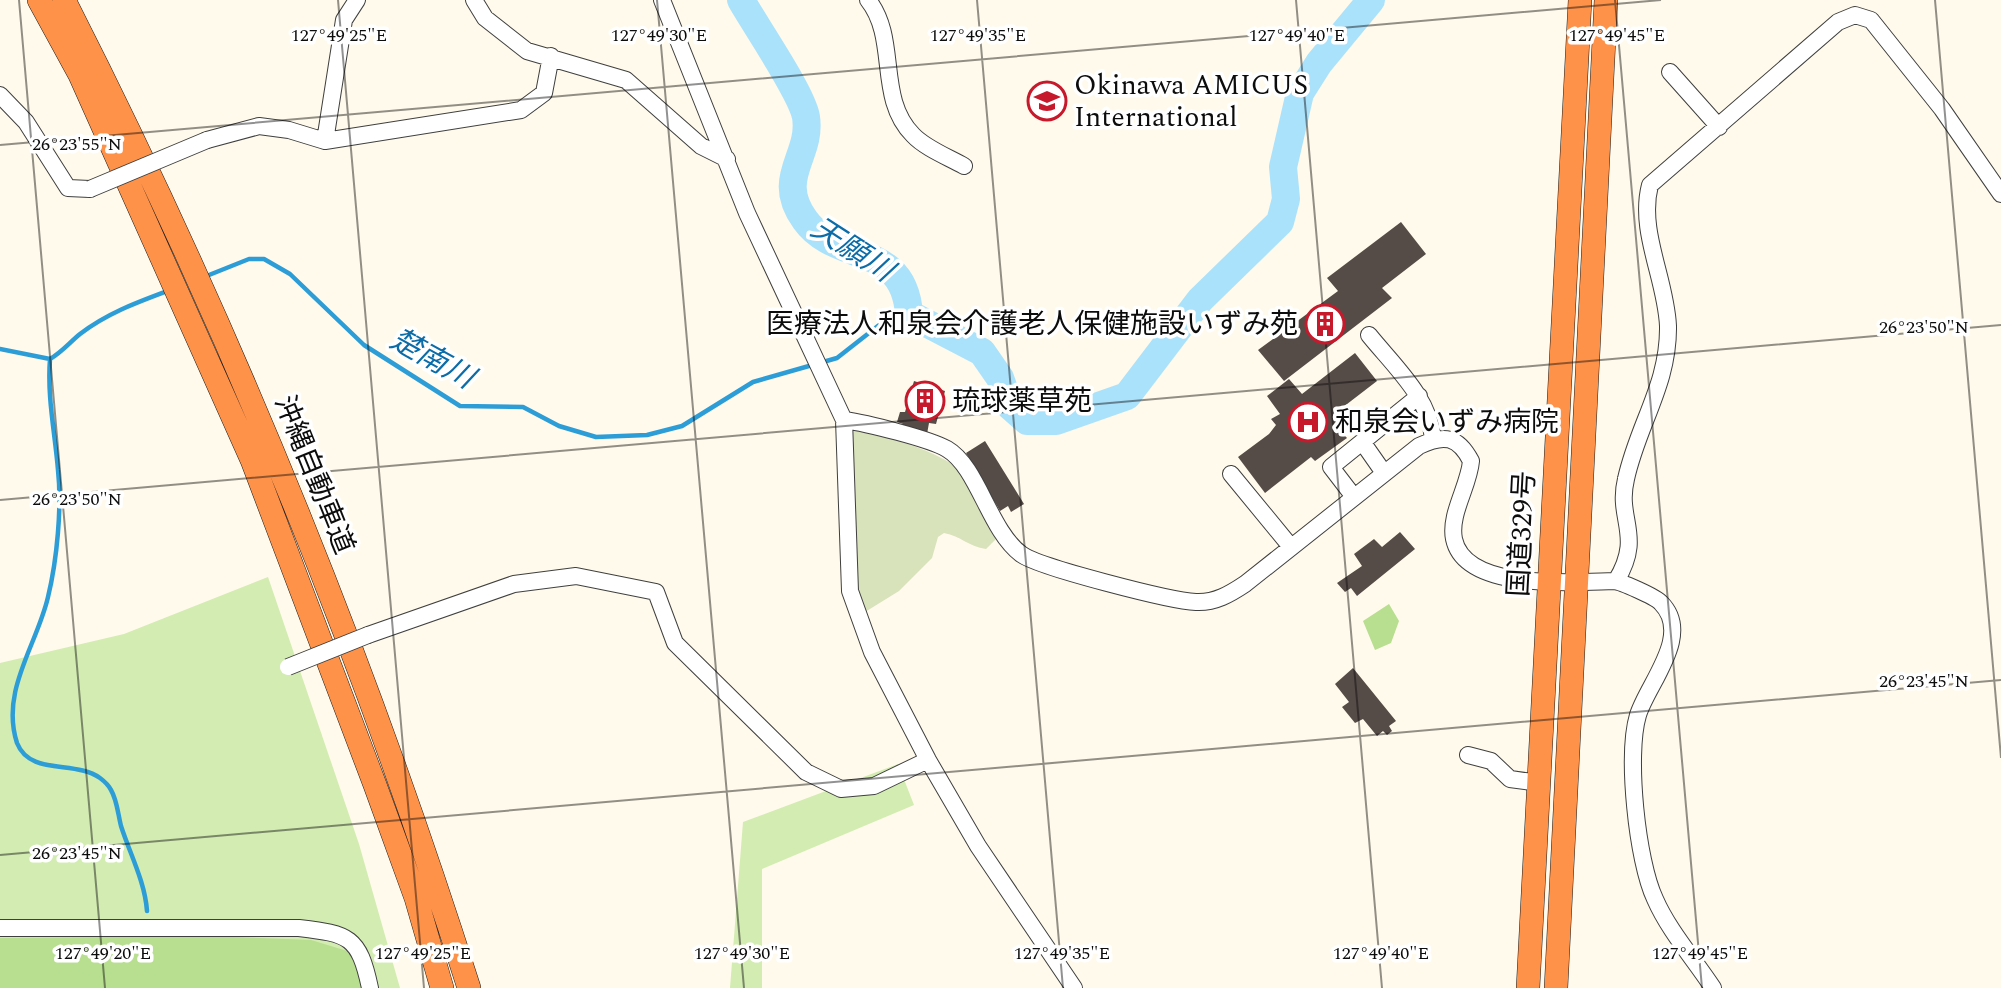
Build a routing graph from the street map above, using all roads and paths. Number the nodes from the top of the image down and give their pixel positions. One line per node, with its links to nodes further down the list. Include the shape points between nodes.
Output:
1 (39, 0): 18 (highway, 沖縄自動車道, via 80,75 155,246)
2 (64, 0): 18 (highway, 沖縄自動車道, via 177,236)
3 (356, 0): 13 (street, via 344,19)
4 (474, 0): 9 (street, via 485,19 527,51)
5 (662, 0): 14 (street)
6 (868, 0): 15 (street, via 880,15 894,107 913,136)
7 (1580, 0): 29 (highway, 国道329号)
8 (1606, 0): 30 (highway, 国道329号)
9 (551, 55): 13 (street, via 544,93 521,110); 14 (street, via 626,80 701,146)
10 (1670, 72): 12 (street)
11 (0, 95): 13 (street, bridge, via 26,122 68,188 90,189 206,140 258,126)
12 (1719, 127): 16 (street, via 1838,22 1855,15 1871,20 1942,109); 28 (street, via 1650,185 1646,198 1665,295 1667,366 1625,481 1630,546 1628,561)
13 (325, 141)
14 (727, 159): 20 (street, via 747,213)
15 (964, 166)
16 (2001, 194)
17 (1369, 335): 19 (street)
18 (216, 350): 37 (highway, 沖縄自動車道, via 252,460 376,785); 38 (highway, 沖縄自動車道, via 275,452 400,783)
19 (1419, 396): 21 (street); 23 (street)
20 (844, 420): 27 (street, via 948,450 964,465 1004,537 1022,555 1060,569 1198,603 1224,598); 33 (street, via 850,591 872,652)
21 (1432, 420): 22 (street); 24 (street)
22 (1433, 439): 24 (street); 29 (street, via 1450,439 1463,446 1471,461 1456,515 1458,547 1494,575)
23 (1363, 443): 24 (street); 26 (street, via 1331,467)
24 (1382, 470): 26 (street)
25 (1231, 474): 27 (street)
26 (1351, 493): 27 (street)
27 (1291, 547)
28 (1616, 581): 30 (street); 42 (street, via 1654,597 1670,618 1669,652 1638,716 1633,779 1640,844 1654,897)
29 (1549, 582): 30 (street); 34 (highway, 国道329号)
30 (1576, 583): 41 (highway, 国道329号)
31 (288, 667): 33 (street, bridge, via 436,608 514,584 576,576 656,592 675,643 806,772 841,789 874,786)
32 (1468, 755): 34 (street, via 1491,761 1510,779)
33 (928, 760): 39 (street, via 978,846)
34 (1539, 783): 40 (highway, 国道329号)
35 (0, 928): 36 (street, via 299,928 337,933 354,944 364,961)
36 (370, 988)
37 (442, 988)
38 (469, 988)
39 (1074, 988)
40 (1528, 988)
41 (1556, 988)
42 (1713, 988)

